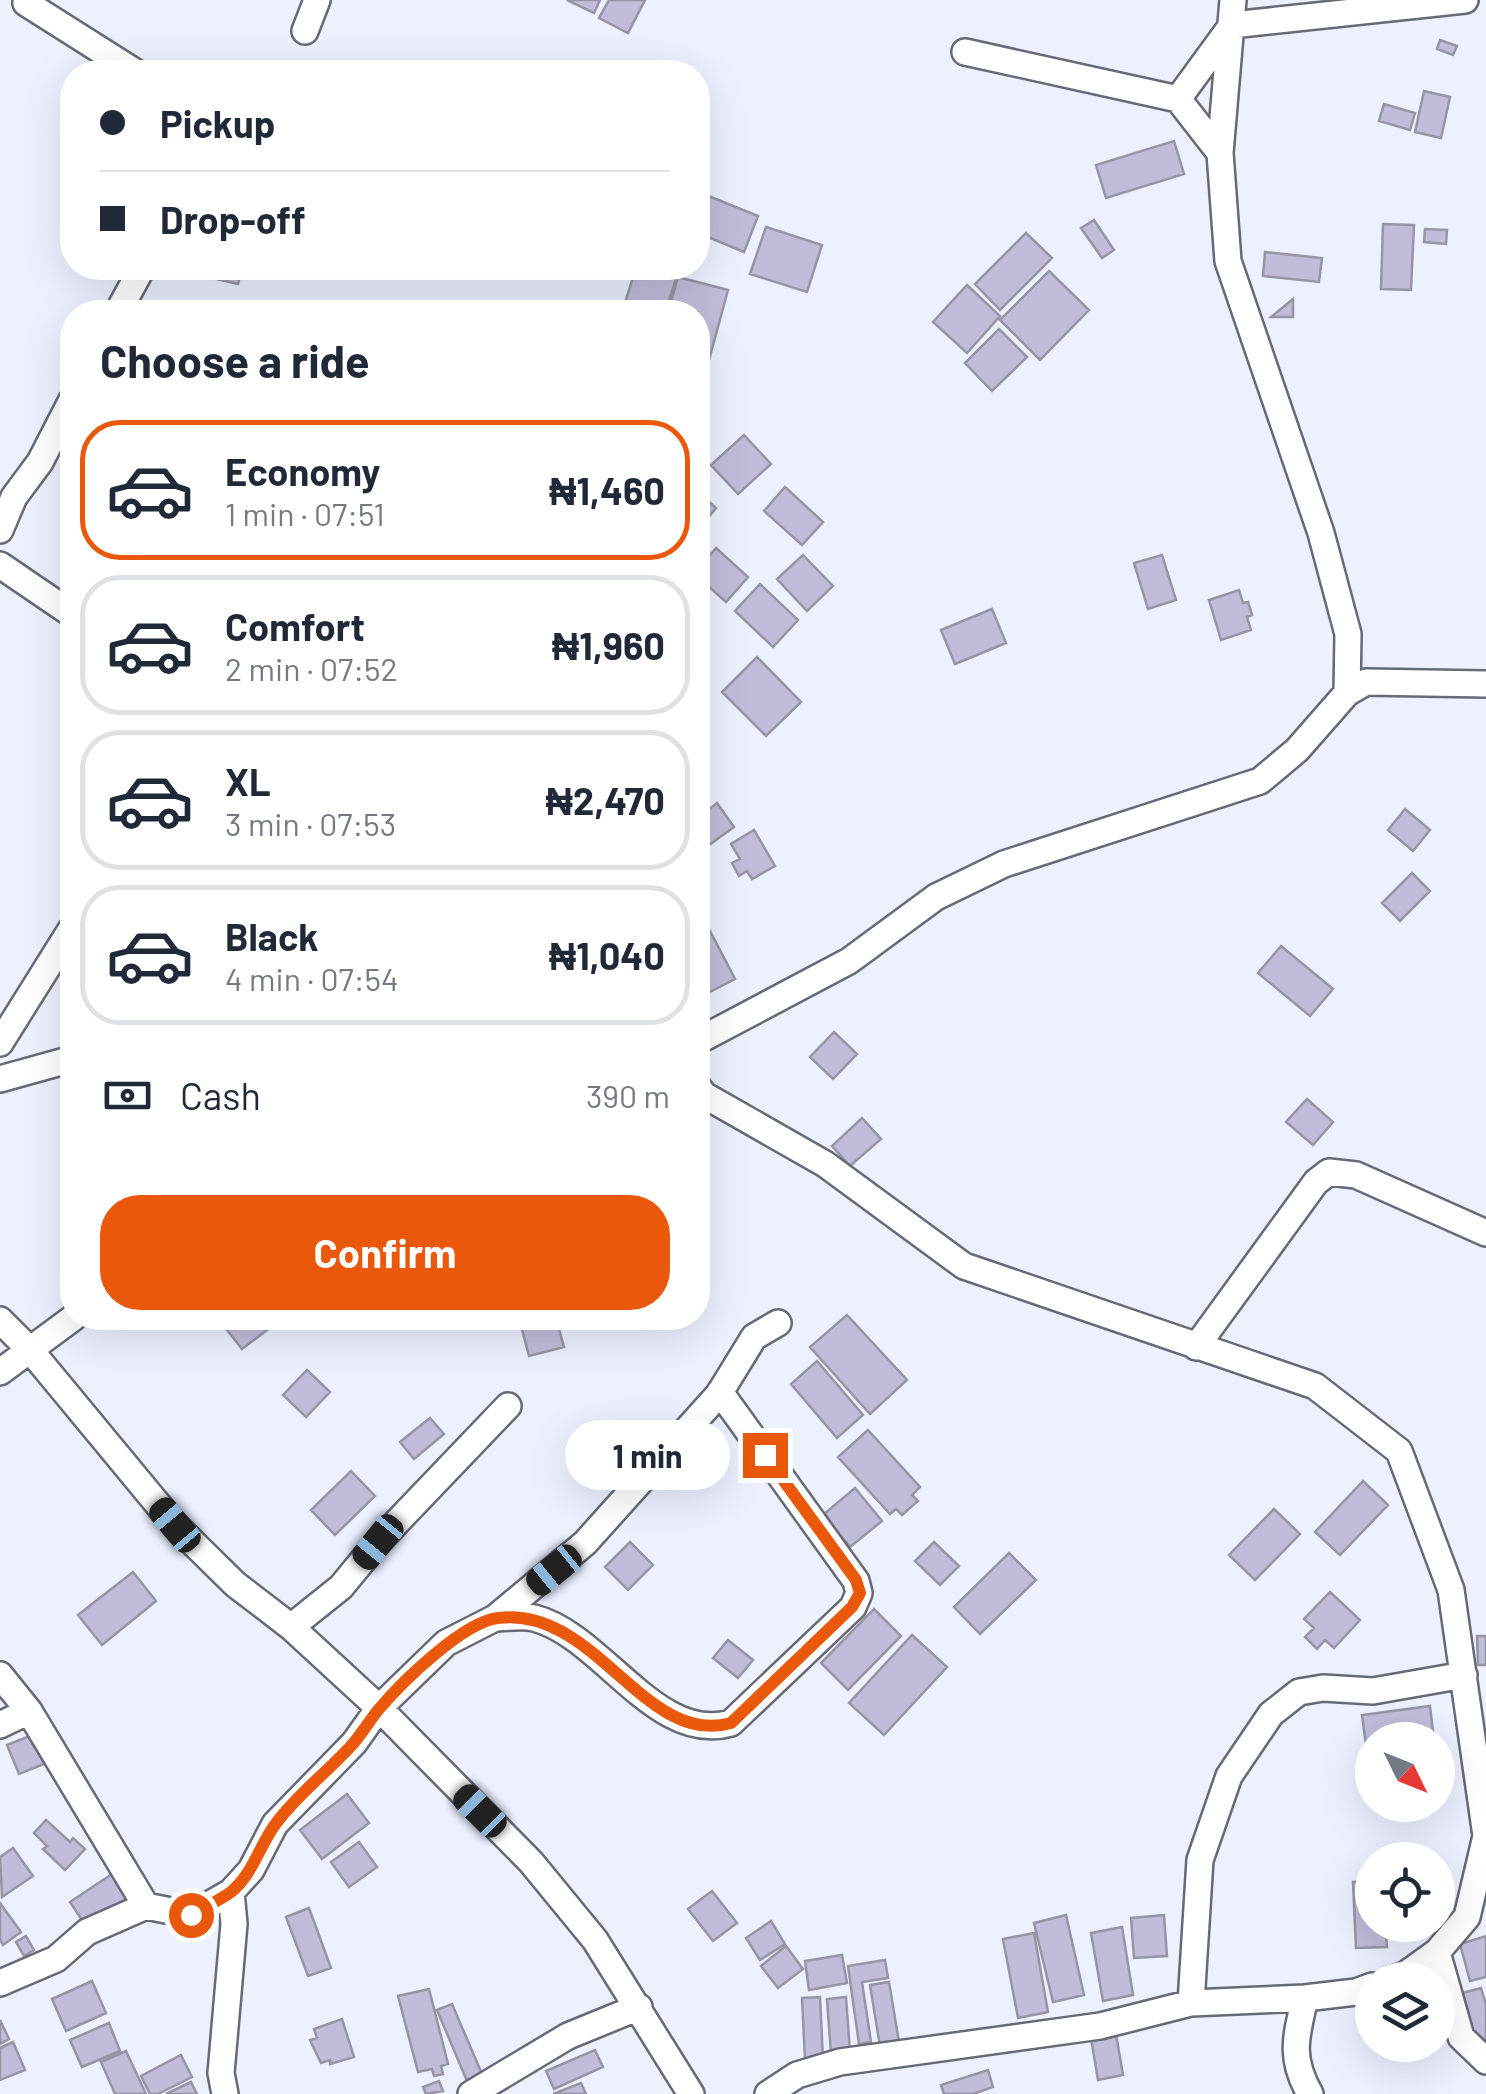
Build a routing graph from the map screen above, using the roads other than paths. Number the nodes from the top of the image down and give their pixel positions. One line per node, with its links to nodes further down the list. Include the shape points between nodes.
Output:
1 (317, 0): 5 (street)
2 (1465, 0): 4 (street)
3 (26, 3): 7 (street)
4 (1233, 12): 8 (street); 9 (street)
5 (306, 31)
6 (966, 52): 8 (street)
7 (116, 60)
8 (1178, 98): 9 (street)
9 (1220, 154): 15 (street, via 1228,261 1321,533 1348,634)
10 (60, 423): 11 (street)
11 (0, 530)
12 (0, 565): 13 (street)
13 (60, 606)
14 (1486, 684): 15 (street, via 1366,682)
15 (1347, 693): 17 (street, via 1260,781 1004,864 936,897 849,962)
16 (60, 947): 18 (street)
17 (710, 1035)
18 (0, 1043)
19 (60, 1062): 20 (street)
20 (0, 1079)
21 (710, 1098): 26 (street, via 825,1164 964,1266)
22 (1486, 1233): 26 (street, via 1356,1176 1329,1172)
23 (0, 1320): 27 (street)
24 (778, 1324): 29 (street, via 754,1337)
25 (60, 1328): 27 (street)
26 (1196, 1346): 33 (street, via 1315,1386 1399,1451 1451,1590)
27 (31, 1351): 28 (street); 32 (street, via 175,1525)
28 (0, 1372)
29 (720, 1392): 31 (street, via 584,1543); 31 (street, via 856,1580 860,1593 852,1607 731,1723 714,1728 665,1711 579,1640 533,1618)
30 (508, 1406): 32 (street, via 341,1587)
31 (495, 1618): 35 (street, via 446,1643)
32 (290, 1627): 35 (street)
33 (1464, 1674): 40 (street, via 1486,1836 1466,1917); 45 (street, via 1373,1691 1299,1692 1272,1714 1229,1776 1200,1860)
34 (0, 1675): 36 (street)
35 (379, 1708): 38 (street, via 275,1824 251,1870); 46 (street, via 531,1862)
36 (29, 1711): 37 (street); 39 (street)
37 (0, 1725)
38 (230, 1892): 39 (street, via 191,1915); 48 (street)
39 (146, 1906): 42 (street, via 86,1932 56,1960)
40 (1438, 1952): 41 (street); 47 (street, via 1461,2038)
41 (1424, 1962)
42 (0, 1983)
43 (1355, 1992): 44 (street)
44 (1305, 1998): 45 (street); 52 (street, via 1294,2048)
45 (1191, 2003): 51 (street, via 1100,2026 840,2062 797,2075)
46 (639, 2007): 49 (street, via 568,2036); 50 (street)
47 (1486, 2061)
48 (224, 2094)
49 (471, 2094)
50 (691, 2094)
51 (768, 2094)
52 (1310, 2094)

